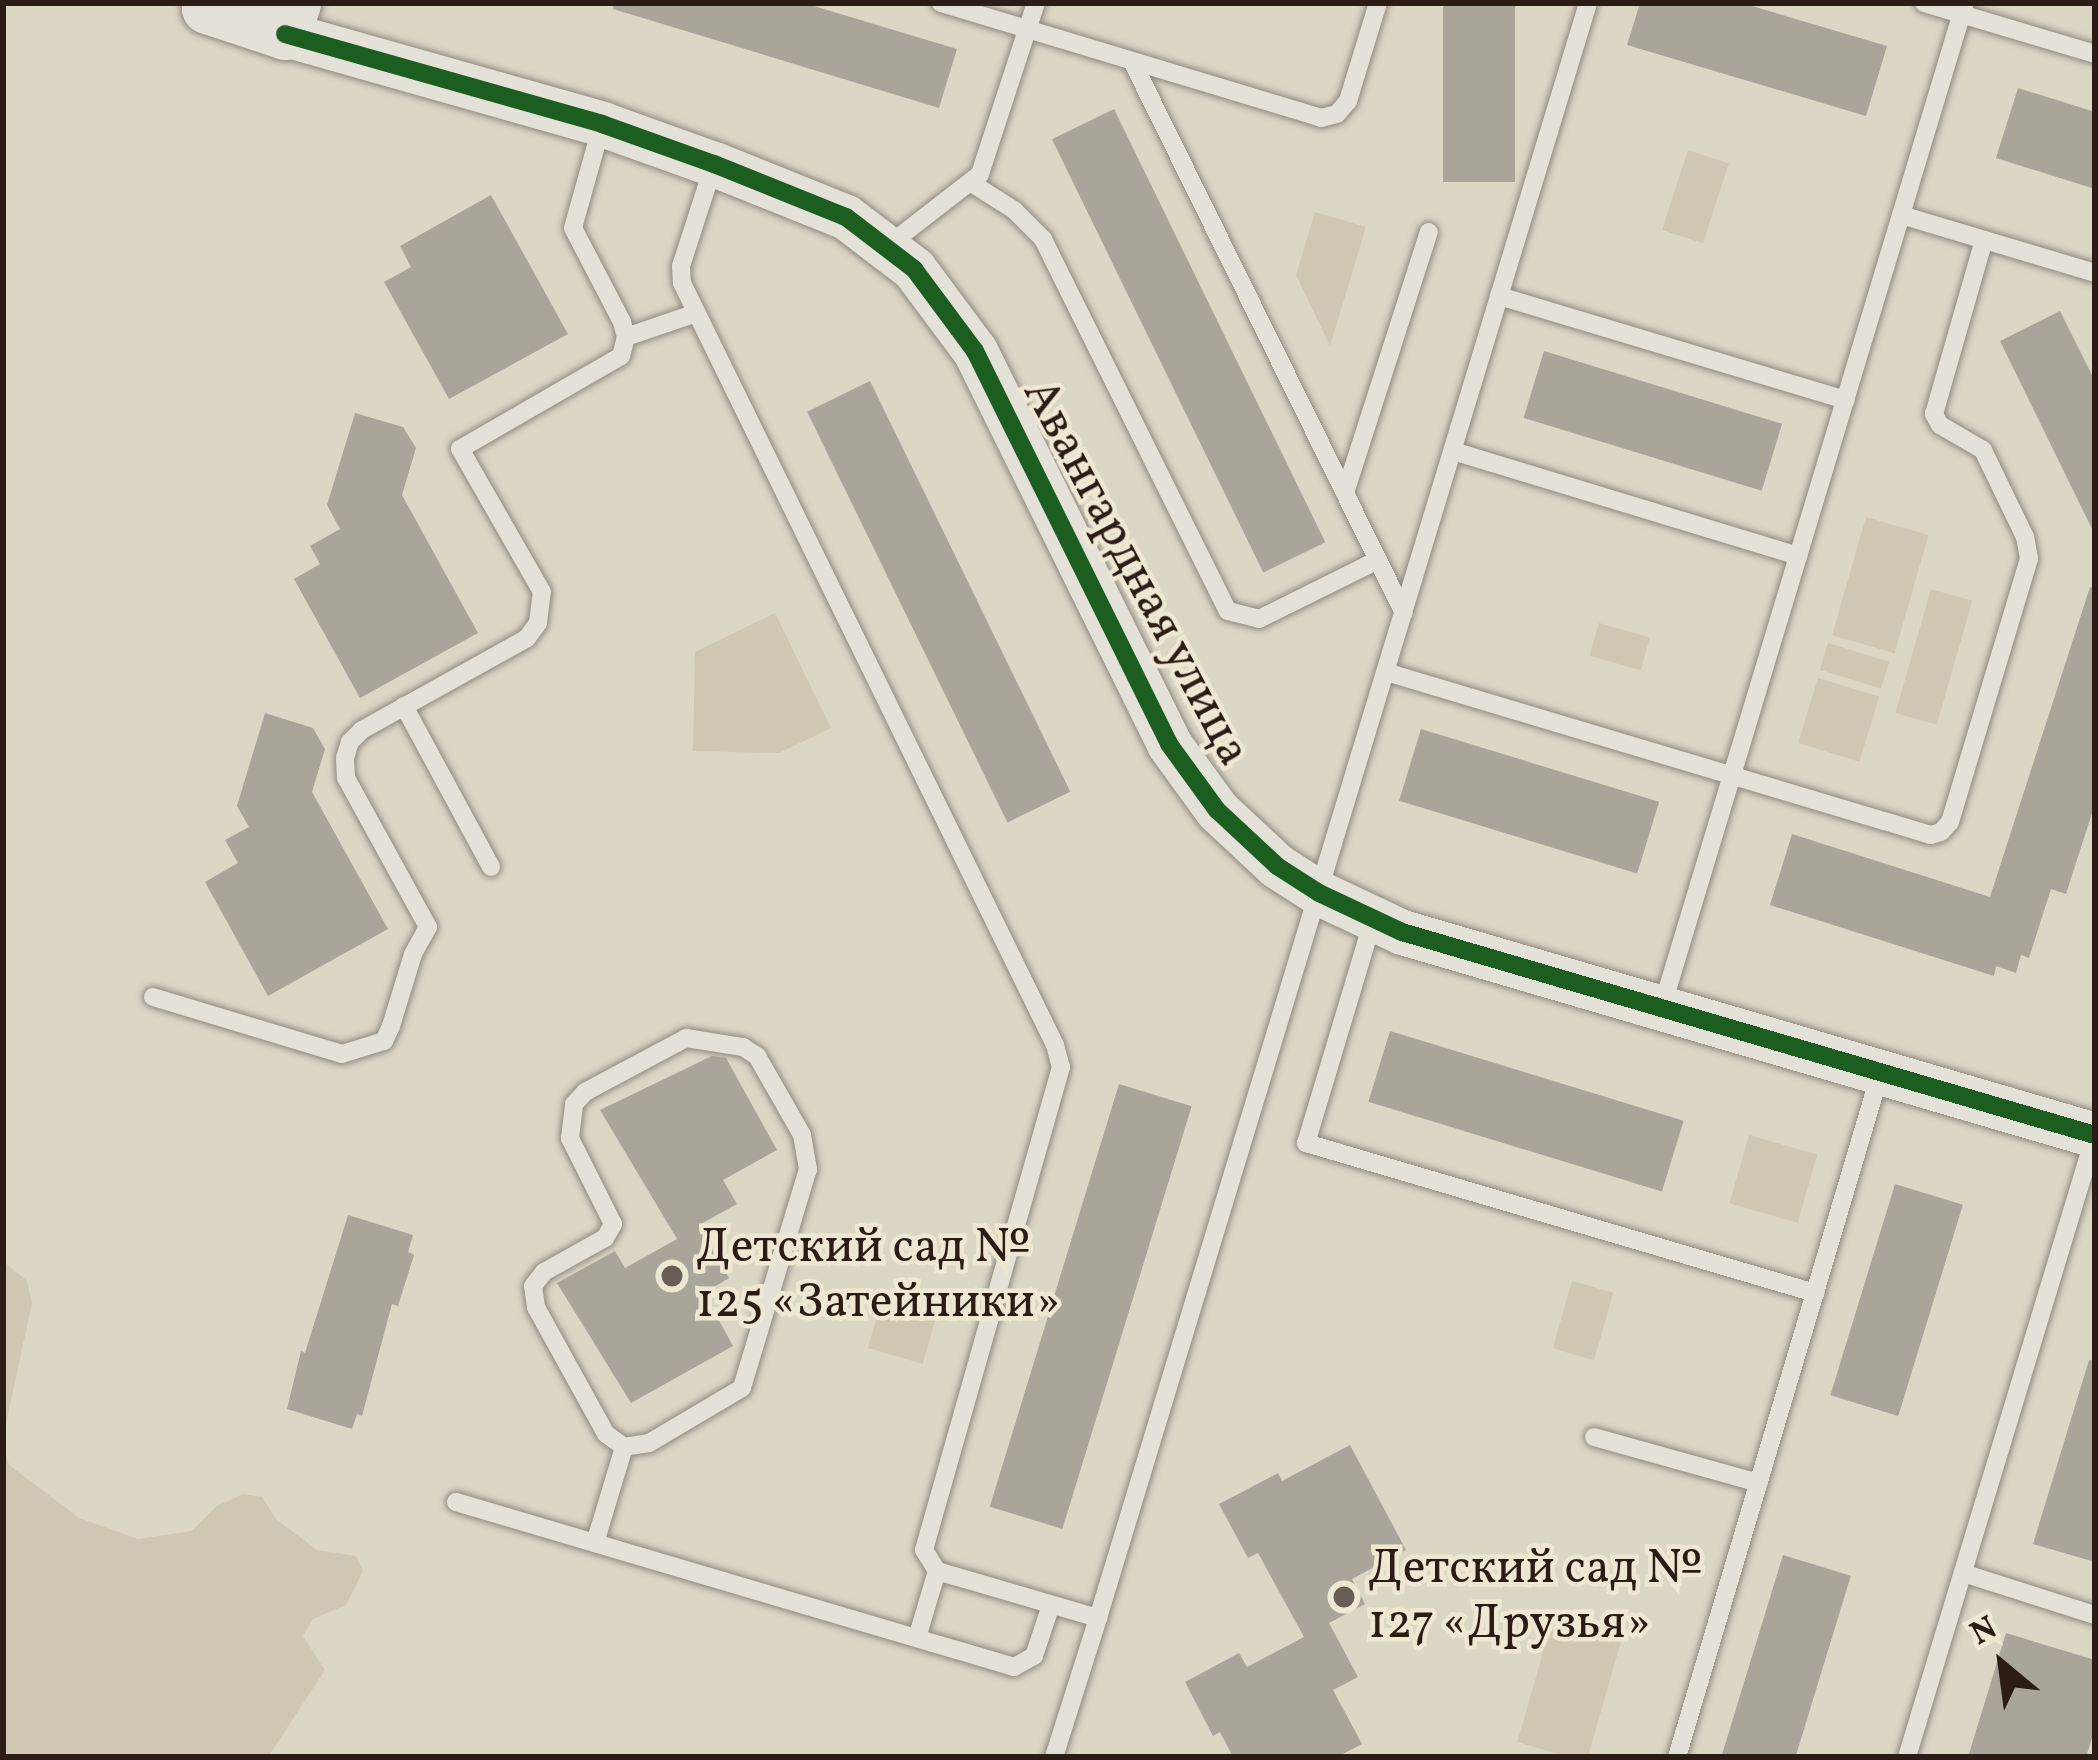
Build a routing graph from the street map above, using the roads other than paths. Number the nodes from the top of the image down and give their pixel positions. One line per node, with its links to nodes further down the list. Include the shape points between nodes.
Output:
1 (941, 3): 9 (lane)
2 (1036, 3): 9 (lane)
3 (1378, 3): 11 (lane, via 1348,101 1329,117)
4 (1588, 3): 20 (lane)
5 (1924, 3): 7 (lane)
6 (202, 5): 8 (main road)
7 (1964, 9): 10 (lane); 15 (lane)
8 (290, 19): 12 (street, Авангардная улица)
9 (1028, 29): 11 (lane); 14 (lane)
10 (2095, 55)
11 (1132, 61): 25 (lane)
12 (602, 124): 13 (street, Авангардная улица); 22 (lane, via 572,228)
13 (714, 164): 18 (street, Авангардная улица, via 846,217); 21 (lane, via 681,266)
14 (973, 184): 18 (lane); 27 (lane, via 1043,239 1228,611 1259,619)
15 (1901, 215): 17 (lane); 23 (lane)
16 (1430, 232): 25 (lane)
17 (1984, 240): 19 (lane); 31 (lane, via 1934,414 1984,450 2029,559 1950,822 1930,835)
18 (886, 247): 33 (street, Авангардная улица, via 914,269 975,351 1169,744 1217,810)
19 (2095, 273)
20 (1499, 296): 23 (lane); 24 (lane)
21 (696, 313): 22 (lane); 45 (lane, via 1059,1056 1059,1086 924,1540)
22 (626, 337): 30 (lane, via 612,365 460,449 542,592 543,608 527,638)
23 (1846, 400): 26 (lane)
24 (1453, 451): 26 (lane); 28 (lane)
25 (1345, 493): 27 (lane)
26 (1798, 556): 31 (lane)
27 (1378, 560): 28 (lane)
28 (1404, 613): 29 (lane)
29 (1386, 671): 31 (lane); 33 (lane)
30 (404, 706): 32 (lane); 35 (lane, via 362,730 345,758 346,778 428,927 384,1040 342,1054)
31 (1732, 775): 36 (lane)
32 (491, 867)
33 (1319, 893): 34 (street, Авангардная улица); 49 (lane)
34 (1373, 920): 36 (street, Авангардная улица); 39 (lane, via 1306,1143)
35 (153, 997)
36 (1662, 1007): 37 (street, Авангардная улица)
37 (1882, 1069): 38 (street, Авангардная улица); 39 (lane)
38 (2095, 1135): 46 (lane)
39 (1815, 1293): 42 (lane)
40 (1594, 1437): 42 (lane)
41 (623, 1447): 41 (lane, via 606,1434 532,1296 536,1279 604,1238 613,1224 570,1138 569,1114 585,1092 676,1042 743,1047 763,1065 809,1157 758,1341 734,1396 649,1443); 44 (lane)
42 (1759, 1483): 52 (lane)
43 (456, 1502): 44 (lane)
44 (595, 1543): 50 (lane)
45 (937, 1570): 47 (lane); 50 (lane)
46 (1963, 1573): 48 (lane); 53 (lane)
47 (1051, 1605): 49 (lane); 50 (lane, via 1034,1656 1021,1666)
48 (2095, 1615)
49 (1098, 1618): 51 (lane)
50 (916, 1638)
51 (1054, 1757)
52 (1677, 1757)
53 (1907, 1757)

